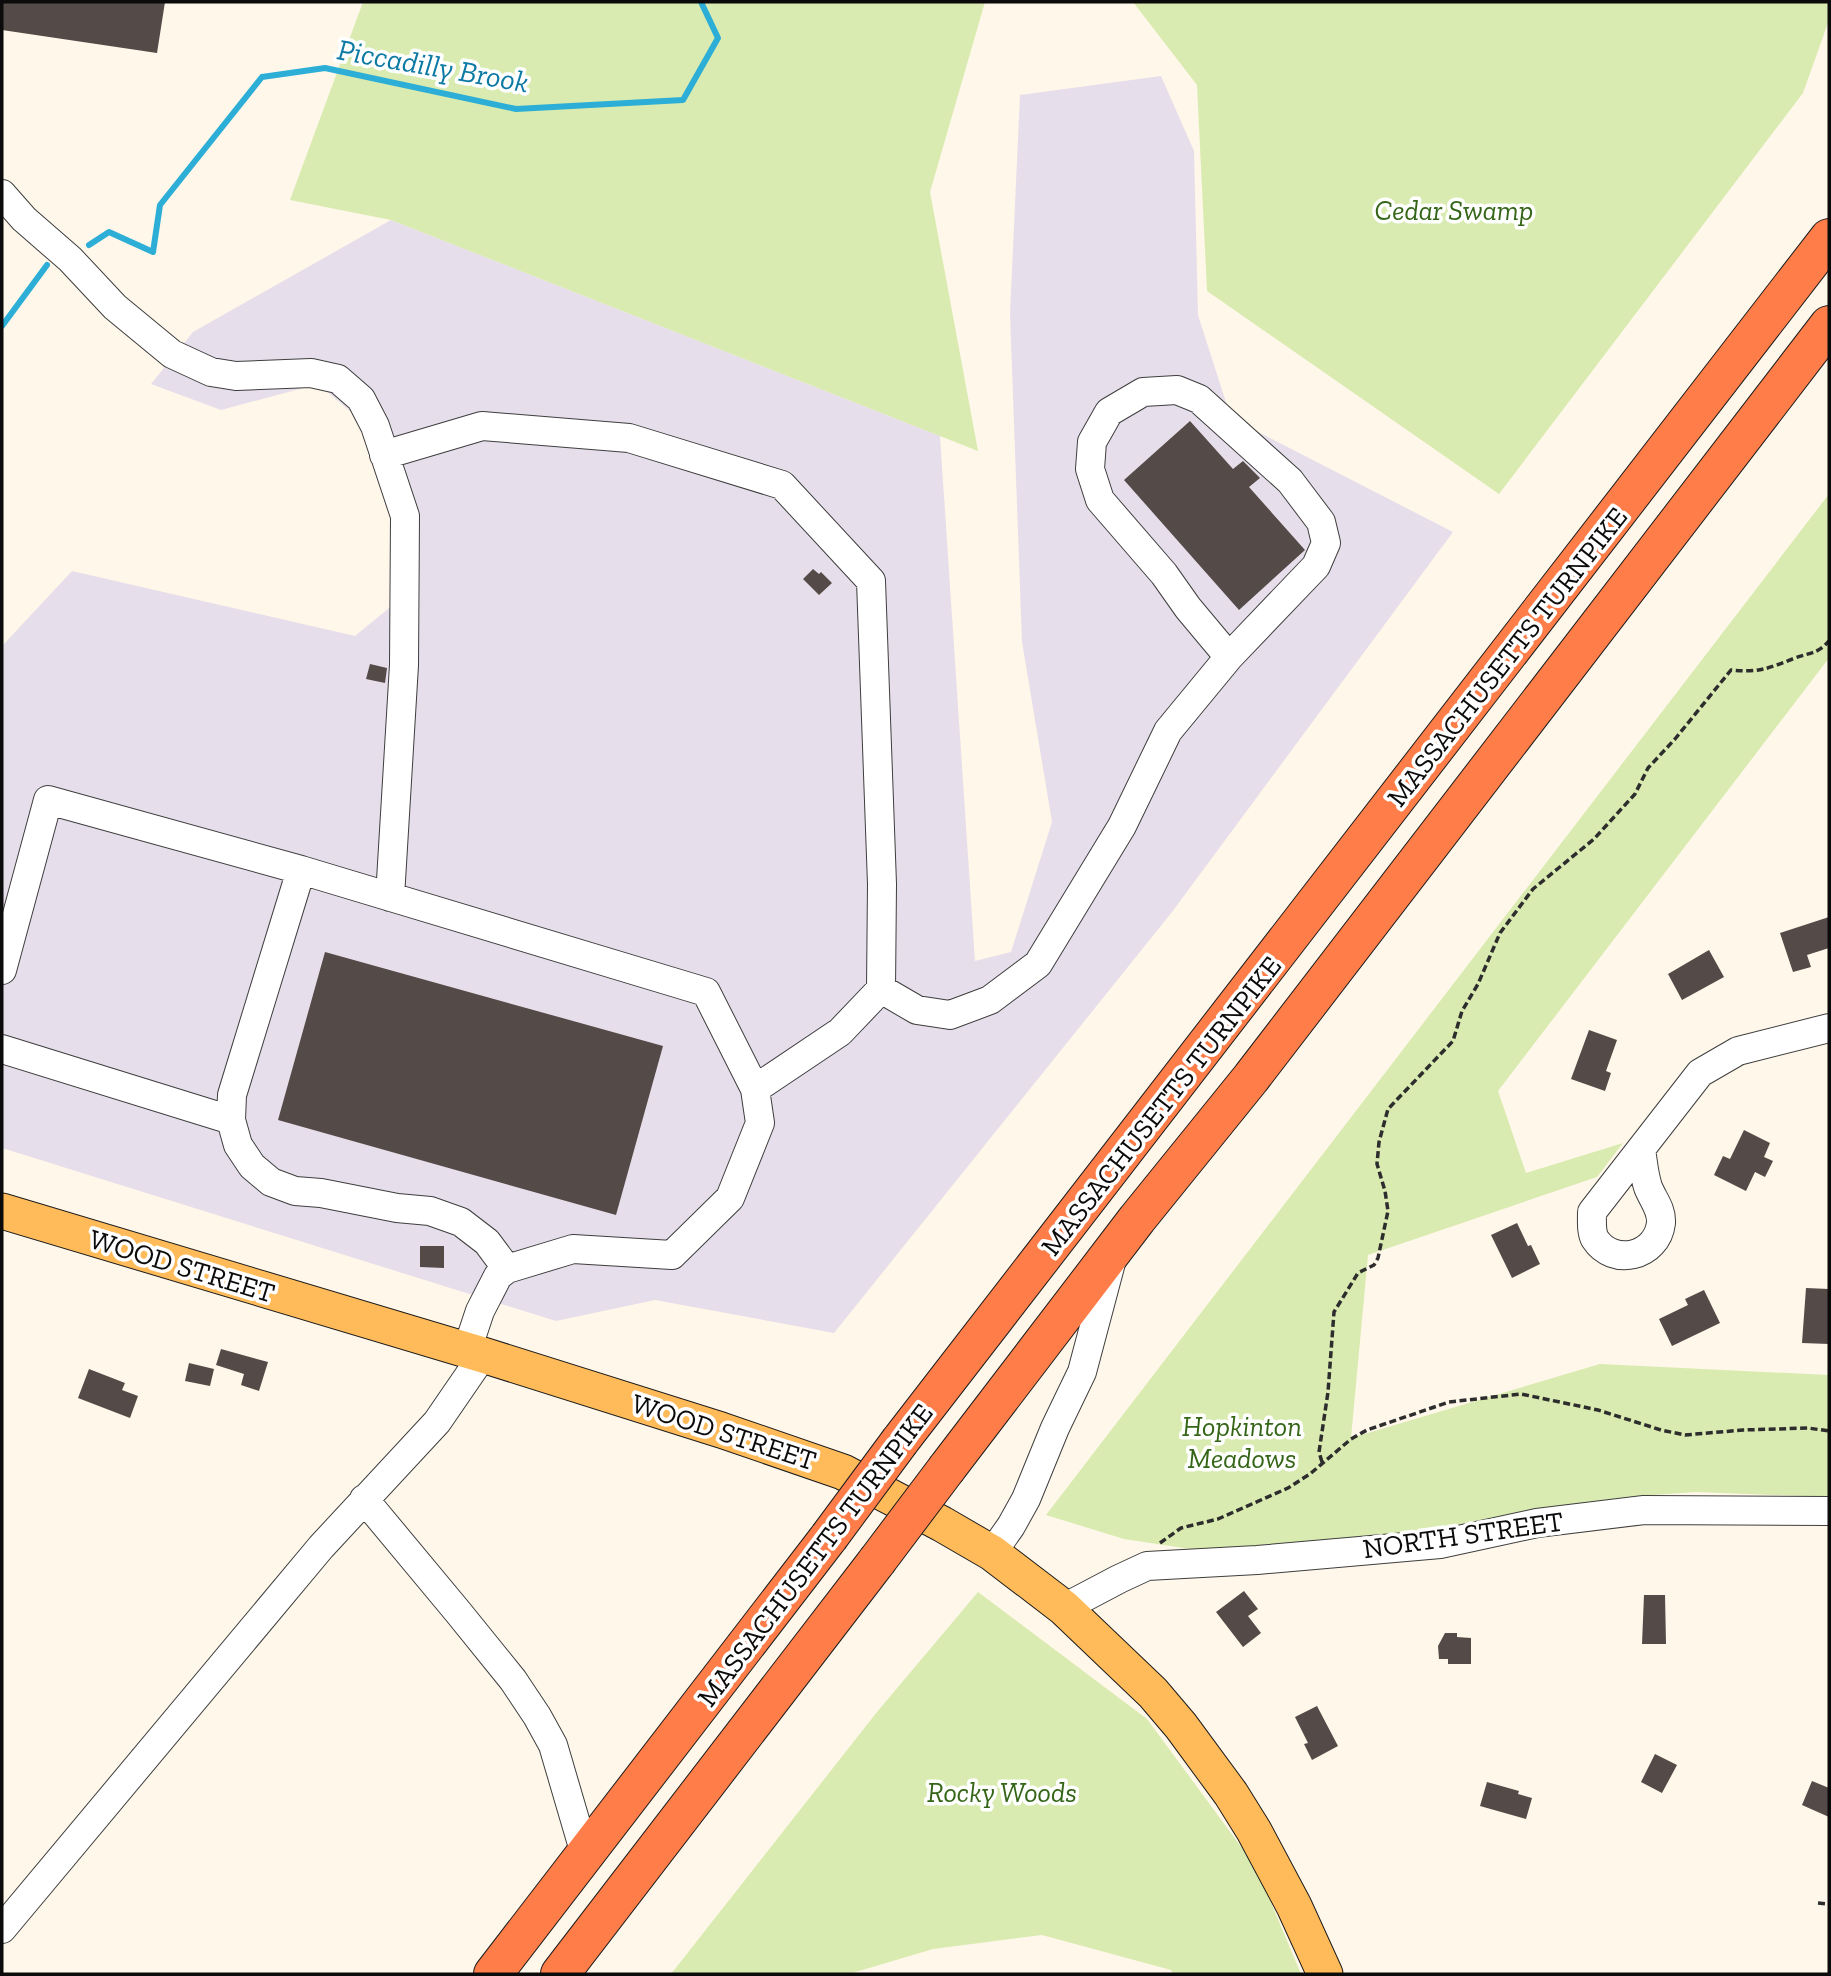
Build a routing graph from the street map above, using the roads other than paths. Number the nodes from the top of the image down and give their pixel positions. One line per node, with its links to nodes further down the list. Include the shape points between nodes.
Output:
1 (2, 194): 4 (street, via 115,307 172,354 211,372 236,376 311,373 338,379 361,399)
2 (1829, 238): 23 (highway, MASSACHUSETTS TURNPIKE, bridge)
3 (1829, 325): 16 (highway, MASSACHUSETTS TURNPIKE, via 1251,1078)
4 (384, 455): 7 (street, via 405,516 404,665); 9 (street, via 482,426 629,438 782,485 871,580 882,884)
5 (1229, 657): 5 (street, via 1100,500 1090,469 1092,442 1109,412 1143,392 1177,390 1199,399 1290,481 1321,523 1326,543 1316,566); 9 (street, via 1168,731 1122,826 1038,964 990,1000 950,1016 917,1010)
6 (301, 870): 7 (street); 8 (street, via 48,800); 13 (street, via 232,1095)
7 (390, 897): 12 (street, via 706,992)
8 (2, 970)
9 (881, 989): 12 (street, via 840,1032)
10 (1829, 1028): 14 (street, via 1738,1051 1700,1073)
11 (2, 1049): 13 (street)
12 (755, 1089): 17 (street, via 760,1123 730,1198 672,1255 573,1249)
13 (231, 1120): 17 (street, via 238,1145 252,1166 271,1182 295,1191 430,1211 461,1223 487,1242)
14 (1641, 1150)
15 (2, 1211): 18 (main road, WOOD STREET)
16 (1114, 1248): 21 (street, via 1082,1372 1026,1499); 26 (highway, MASSACHUSETTS TURNPIKE, bridge)
17 (507, 1269): 18 (street, via 498,1276 480,1311)
18 (475, 1352): 19 (street, via 436,1422); 21 (main road, WOOD STREET, via 843,1472)
19 (364, 1499): 23 (street, via 474,1631 537,1716 553,1745); 24 (street)
20 (1829, 1511): 22 (street, NORTH STREET, via 1644,1510 1537,1523 1440,1544 1147,1566)
21 (992, 1553): 22 (main road, WOOD STREET)
22 (1064, 1608): 27 (main road, WOOD STREET, via 1153,1693 1207,1759 1275,1868)
23 (585, 1854): 25 (highway, MASSACHUSETTS TURNPIKE)
24 (2, 1929)
25 (493, 1974)
26 (560, 1974)
27 (1325, 1974)

